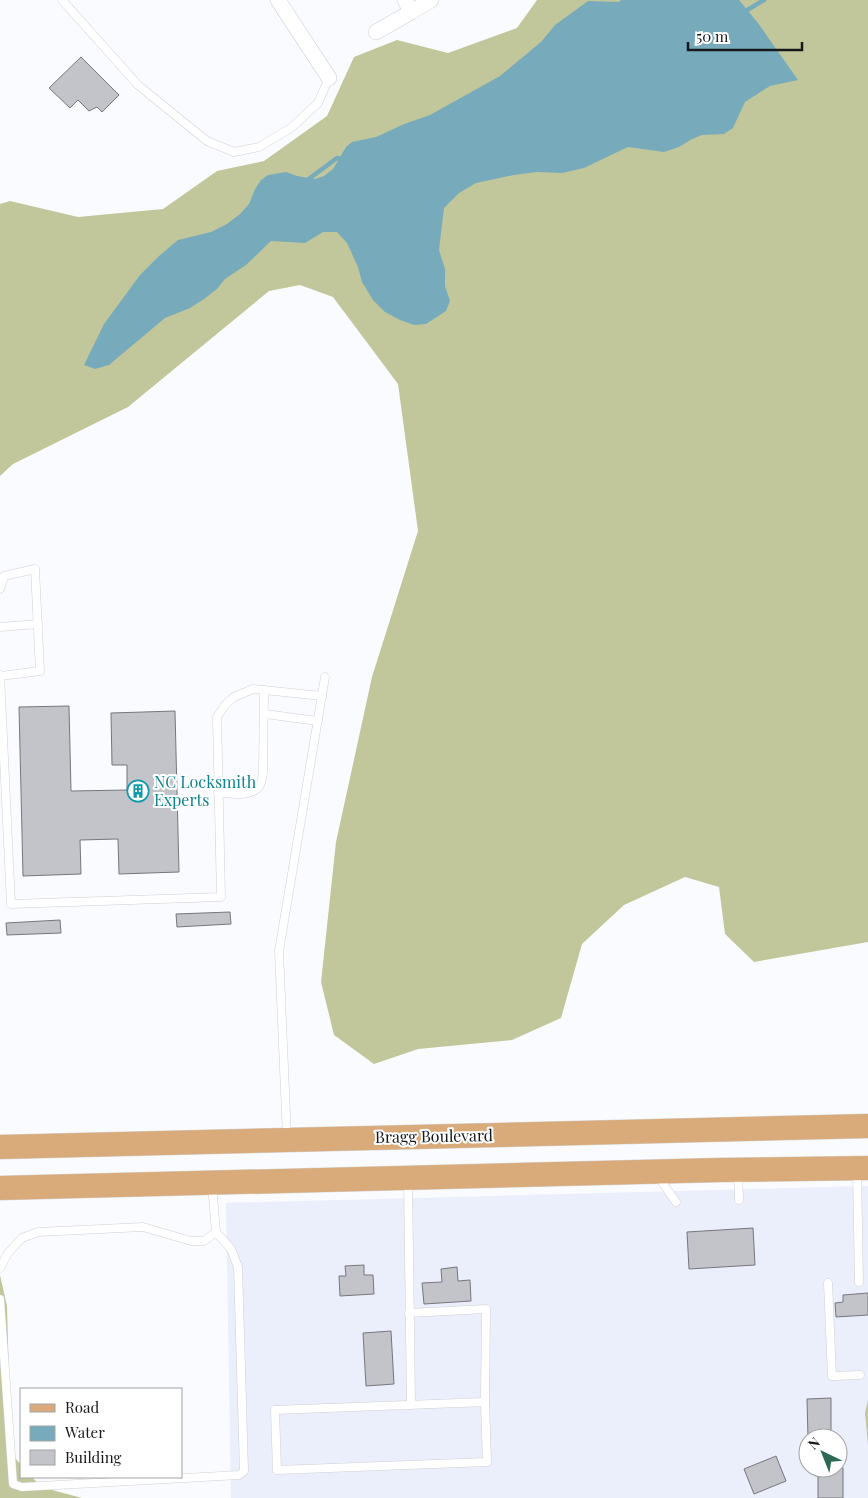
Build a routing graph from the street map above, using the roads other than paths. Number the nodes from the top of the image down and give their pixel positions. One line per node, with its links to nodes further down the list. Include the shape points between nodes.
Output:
1 (62, 0): 6 (lane, via 138,85 207,141 234,152 259,147 291,128 318,103)
2 (278, 0): 6 (street)
3 (431, 0): 4 (street)
4 (408, 6): 5 (street)
5 (376, 32)
6 (330, 78)
7 (0, 589): 8 (lane, via 4,576 35,569)
8 (38, 624): 9 (lane); 10 (lane, via 40,671)
9 (0, 627)
10 (0, 676): 16 (lane, via 11,904 221,897)
11 (325, 677): 13 (lane)
12 (264, 690): 13 (lane); 14 (lane); 16 (lane, via 253,689 234,696 217,716)
13 (322, 696): 15 (lane)
14 (265, 714): 15 (lane); 16 (lane, via 260,785 247,793)
15 (318, 721): 18 (lane, via 279,951)
16 (218, 792)
17 (868, 1126): 18 (main road, Bragg Boulevard)
18 (287, 1140): 19 (main road, Bragg Boulevard)
19 (0, 1147)
20 (864, 1165): 21 (main road); 30 (lane)
21 (738, 1170): 22 (main road); 26 (lane)
22 (654, 1172): 23 (main road); 27 (lane)
23 (408, 1178): 24 (main road); 33 (lane)
24 (212, 1183): 25 (main road); 28 (lane)
25 (0, 1188)
26 (739, 1200)
27 (676, 1202)
28 (216, 1232): 29 (lane, via 204,1241 191,1241 143,1228 38,1232 22,1238); 32 (lane, via 231,1249 238,1267 244,1471 239,1475 22,1487 13,1484)
29 (0, 1268)
30 (859, 1282)
31 (828, 1283): 34 (lane, via 832,1376)
32 (0, 1298)
33 (409, 1313): 35 (lane, via 486,1309); 36 (lane)
34 (860, 1374)
35 (485, 1402): 36 (lane); 36 (lane, via 488,1462 277,1470 275,1410)
36 (411, 1405)

